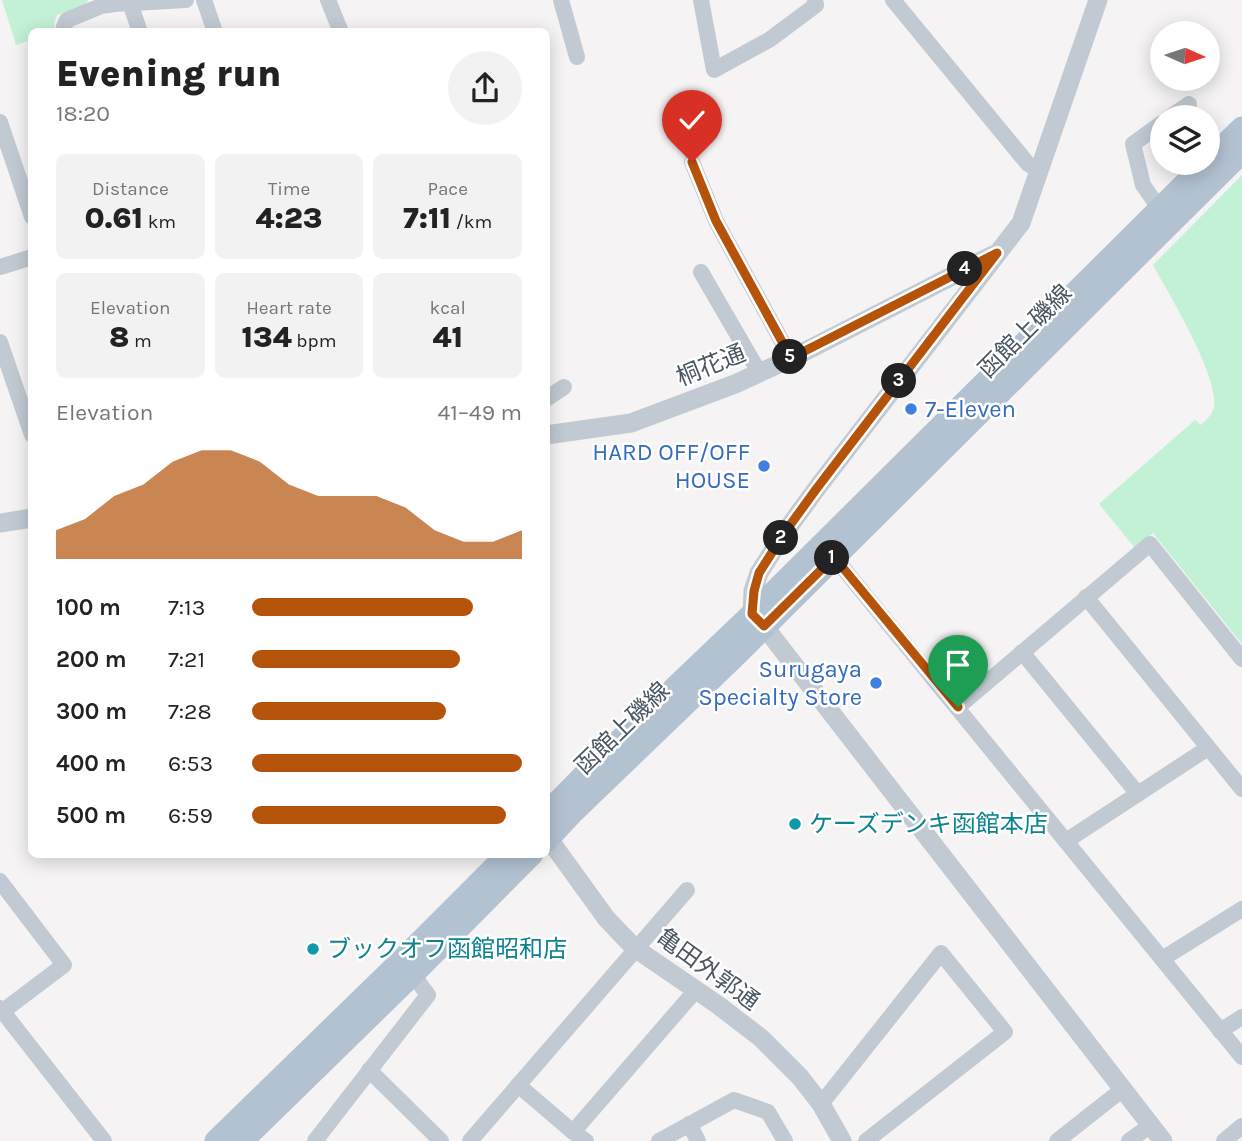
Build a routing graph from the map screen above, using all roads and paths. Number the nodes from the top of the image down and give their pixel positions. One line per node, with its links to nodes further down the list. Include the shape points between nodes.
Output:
1 (186, 0): 10 (street)
2 (204, 0): 13 (street)
3 (328, 0): 14 (street)
4 (561, 0): 15 (street)
5 (701, 0): 6 (street, via 714,70 769,40 816,5)
6 (816, 0)
7 (893, 0): 22 (street, via 1027,164)
8 (1098, 0): 22 (street)
9 (100, 3): 10 (street); 11 (street, via 67,20)
10 (130, 3): 12 (street)
11 (64, 28)
12 (139, 28)
13 (214, 28)
14 (339, 28)
15 (577, 57)
16 (0, 122): 24 (street)
17 (1242, 128): 19 (main road, 函館上磯線)
18 (1150, 132): 25 (street, via 1133,144 1143,185)
19 (1220, 149)
20 (1242, 152): 39 (main road, 函館上磯線)
21 (692, 162): 31 (street, via 716,221)
22 (1038, 170): 26 (street, via 1021,223)
23 (1193, 175): 25 (main road, 函館上磯線)
24 (28, 205)
25 (1159, 208): 41 (main road, 函館上磯線)
26 (997, 253): 31 (street, 桐花通); 41 (street, via 785,532 759,573 754,591)
27 (28, 258): 28 (street)
28 (0, 267)
29 (701, 272): 32 (street)
30 (0, 342): 35 (street)
31 (791, 358): 32 (street, 桐花通)
32 (760, 372): 36 (street, 桐花通, via 631,423)
33 (564, 387): 34 (street)
34 (550, 396)
35 (28, 423)
36 (550, 431)
37 (28, 519): 38 (street)
38 (0, 523)
39 (834, 557): 41 (main road, 函館上磯線); 44 (street)
40 (1086, 597): 42 (street); 43 (street, via 1150,544); 45 (street)
41 (758, 620): 48 (main road, 函館上磯線, via 606,753); 49 (main road, 函館上磯線, via 731,660); 67 (street)
42 (1022, 652): 44 (street); 47 (street)
43 (1242, 659)
44 (958, 707): 50 (street)
45 (1208, 748): 46 (street); 47 (street)
46 (1242, 789)
47 (1138, 794): 50 (street)
48 (550, 810)
49 (550, 835)
50 (1066, 841): 58 (street)
51 (550, 850): 57 (street, 亀田外郭通)
52 (504, 858): 59 (main road, 函館上磯線)
53 (526, 858): 59 (main road, 函館上磯線)
54 (0, 881): 61 (street, via 64,965)
55 (687, 890): 57 (street)
56 (1242, 909): 58 (street)
57 (636, 949): 60 (street, 亀田外郭通); 66 (street)
58 (1162, 958): 63 (street)
59 (407, 967): 65 (street, via 428,995); 74 (main road, 函館上磯線); 75 (main road, 函館上磯線)
60 (696, 990): 68 (street, 亀田外郭通, via 761,1038); 72 (street)
61 (1, 1010): 73 (street)
62 (1242, 1017): 63 (street)
63 (1220, 1031): 64 (street)
64 (1242, 1057)
65 (369, 1070): 76 (street); 77 (street)
66 (518, 1085): 72 (street); 78 (street)
67 (1123, 1089): 70 (street); 84 (street)
68 (821, 1104): 82 (street, 亀田外郭通); 83 (street, via 941,953 1005,1032)
69 (689, 1124): 79 (street); 80 (street); 81 (street, via 734,1100 768,1112)
70 (1150, 1125): 85 (street); 86 (street)
71 (1242, 1126): 87 (street)
72 (580, 1137)
73 (104, 1141)
74 (216, 1141)
75 (243, 1141)
76 (315, 1141)
77 (441, 1141)
78 (471, 1141)
79 (659, 1141)
80 (698, 1141)
81 (785, 1141)
82 (842, 1141)
83 (866, 1141)
84 (1057, 1141)
85 (1129, 1141)
86 (1163, 1141)
87 (1224, 1141)

